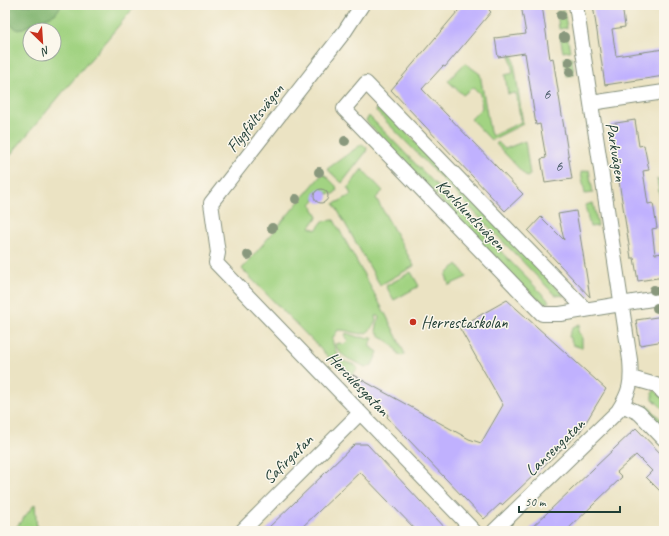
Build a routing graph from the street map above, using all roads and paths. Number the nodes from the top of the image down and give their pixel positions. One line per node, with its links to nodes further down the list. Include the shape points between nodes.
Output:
1 (362, 5): 5 (street, Flygfältsvägen, via 345,31 211,203 218,253)
2 (576, 5): 4 (street, Parkvägen)
3 (664, 92): 4 (street)
4 (591, 103): 7 (street, Parkvägen)
5 (216, 263): 12 (street, Herculesgatan)
6 (664, 298): 7 (street, Karlslundsvägen)
7 (621, 304): 8 (street, Karlslundsvägen); 9 (street)
8 (586, 310): 8 (street, Karlslundsvägen, via 366,84 344,109 542,314)
9 (631, 378): 10 (street, via 656,385); 11 (street)
10 (664, 393)
11 (622, 404): 13 (street, via 638,413); 16 (street, Lansengatan, via 618,411)
12 (360, 413): 14 (street, Safirgatan); 15 (street, Herculesgatan)
13 (664, 439)
14 (242, 531)
15 (474, 531)
16 (494, 531)

